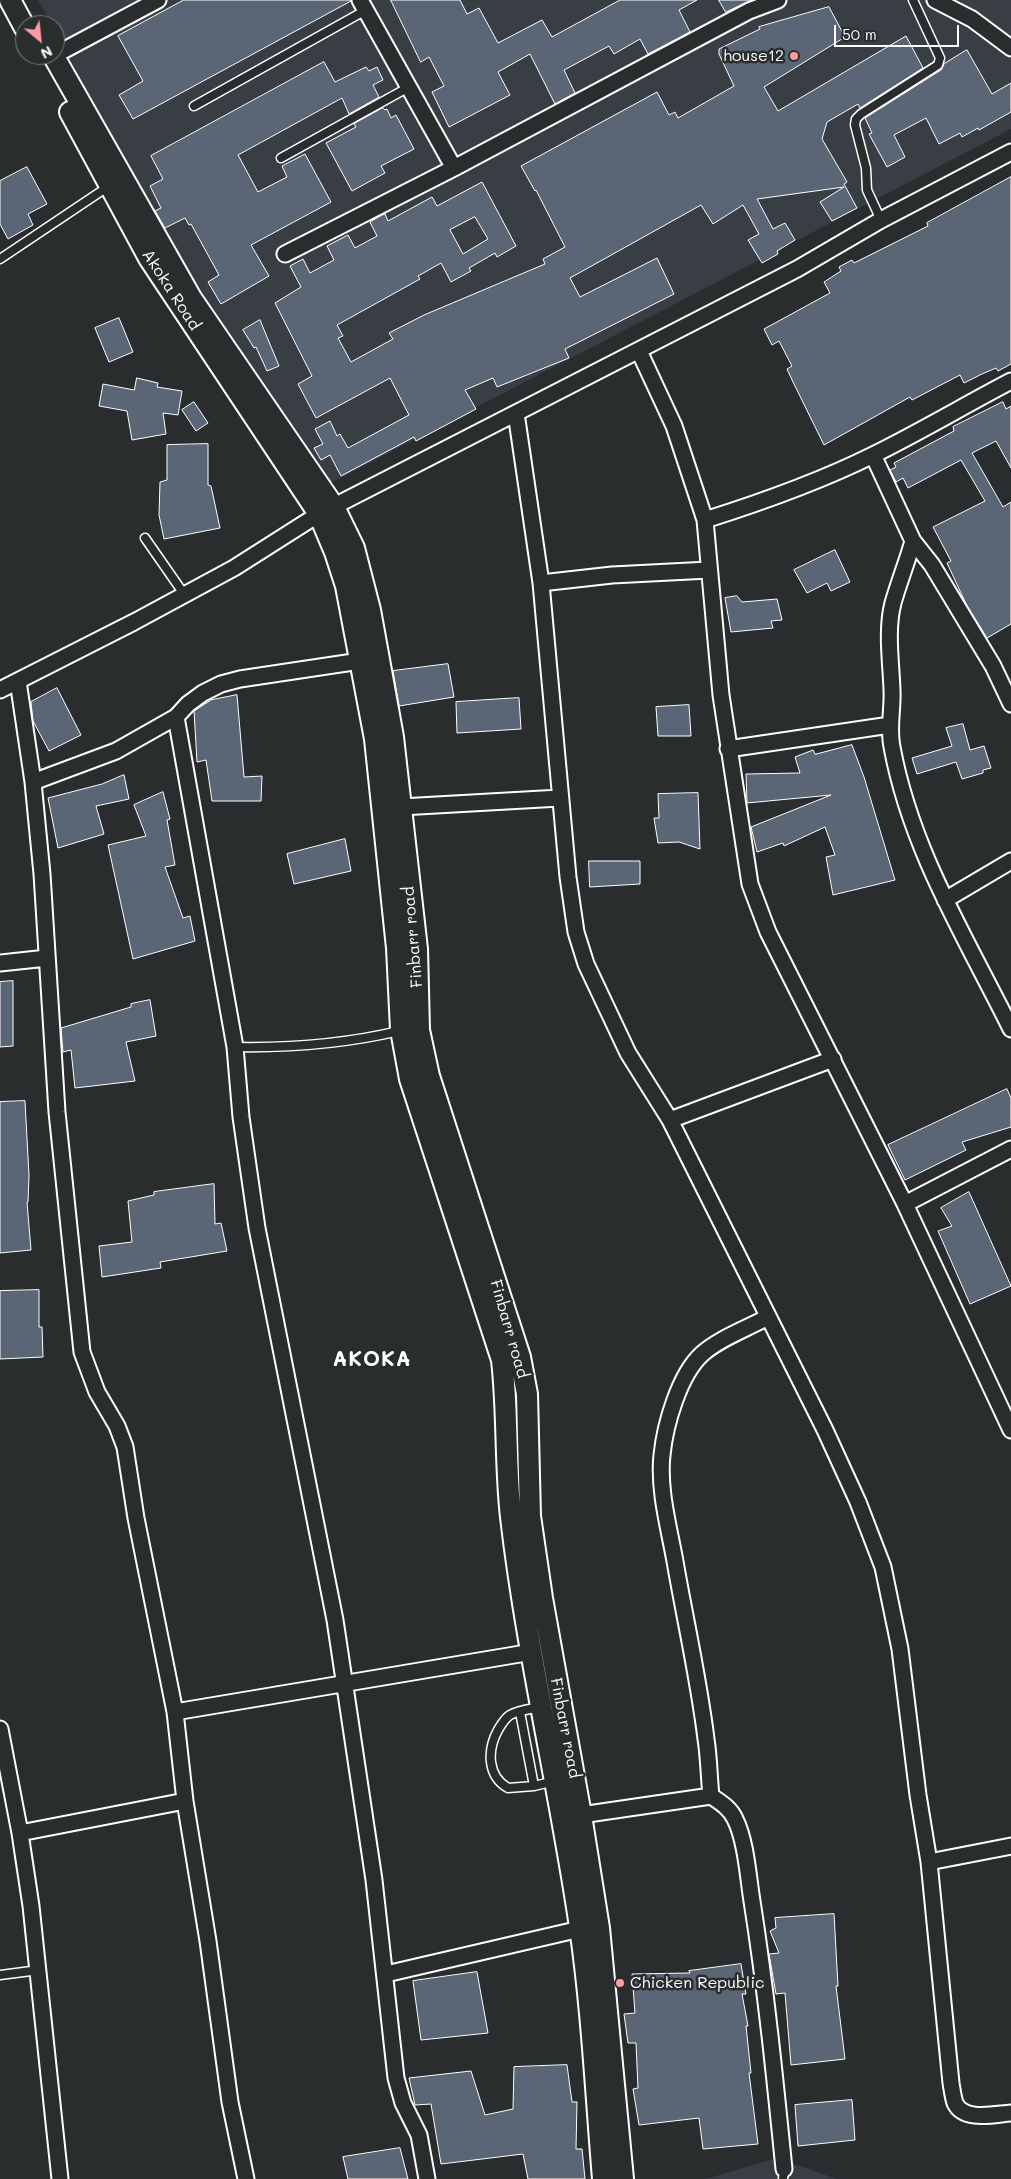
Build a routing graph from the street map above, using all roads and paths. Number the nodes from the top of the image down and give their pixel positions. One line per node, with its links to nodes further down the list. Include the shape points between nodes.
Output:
1 (10, 0): 8 (main road)
2 (25, 0): 9 (main road)
3 (158, 0): 10 (street)
4 (778, 0): 18 (street, via 748,11)
5 (913, 0): 20 (lane, via 940,58 938,66 856,118 867,190)
6 (935, 0): 11 (street, via 972,19)
7 (363, 5): 14 (street); 15 (lane)
8 (18, 15)
9 (33, 15)
10 (65, 48)
11 (1011, 48)
12 (55, 65): 19 (main road, Akoka Road)
13 (57, 65): 27 (main road, via 191,298)
14 (409, 87): 17 (lane); 18 (street)
15 (194, 106)
16 (1011, 152): 20 (street)
17 (281, 158)
18 (454, 168): 21 (street)
19 (109, 186): 22 (lane); 27 (main road, Akoka Road, via 149,258)
20 (881, 220): 23 (street, via 797,269)
21 (285, 254)
22 (0, 259)
23 (639, 351): 25 (street); 28 (street, via 674,426)
24 (1011, 381): 26 (street)
25 (516, 413): 27 (street); 33 (street)
26 (873, 455): 28 (street, via 804,486); 30 (street)
27 (327, 510): 31 (main road); 34 (street, via 234,568)
28 (705, 520): 32 (street)
29 (145, 538): 34 (lane)
30 (913, 541): 38 (street, via 932,565 993,666); 40 (street, via 893,604)
31 (345, 550): 35 (main road, Finbarr road, via 346,586); 44 (main road, Finbarr road, via 365,584 393,737)
32 (709, 570): 33 (street, via 612,575); 41 (street)
33 (542, 583): 43 (street)
34 (184, 594): 36 (street)
35 (360, 661): 39 (street, via 221,684 188,704); 50 (main road, Finbarr road, via 376,749 397,948)
36 (18, 681): 37 (street); 42 (street)
37 (0, 690)
38 (1011, 704)
39 (176, 717): 42 (street, via 116,750); 51 (street)
40 (890, 725): 41 (street); 46 (street, via 900,785 922,851)
41 (728, 749): 52 (street, via 750,884 768,932)
42 (33, 782): 47 (street)
43 (560, 798): 44 (street); 53 (street, via 576,932 586,964 628,1053)
44 (401, 807): 68 (main road, Finbarr road, via 417,949 419,1030 429,1076 520,1357 527,1394 530,1516 560,1706)
45 (1011, 861): 46 (street)
46 (945, 900): 49 (street)
47 (47, 958): 48 (street); 61 (street, via 57,1112 82,1352 97,1392 125,1447)
48 (0, 963)
49 (1011, 1029)
50 (401, 1030): 51 (lane, via 369,1038 287,1048); 58 (main road, Finbarr road, via 410,1079 502,1360 511,1516)
51 (235, 1047): 59 (street, via 257,1228 315,1512)
52 (833, 1059): 53 (street); 55 (street)
53 (670, 1120): 56 (street)
54 (1011, 1149): 55 (street)
55 (905, 1204): 57 (street)
56 (768, 1317): 66 (street, via 711,1347 694,1363 672,1408 662,1456 668,1524 706,1739); 71 (street, via 854,1493 883,1567 900,1649)
57 (1011, 1430)
58 (532, 1652): 59 (street); 60 (main road, Finbarr road)
59 (345, 1685): 61 (street); 74 (street)
60 (541, 1707): 62 (lane); 64 (main road, Finbarr road)
61 (175, 1712): 67 (street)
62 (520, 1712): 65 (lane); 65 (lane, via 504,1720 493,1740 490,1754 496,1779 502,1785 508,1788)
63 (0, 1729): 69 (street)
64 (556, 1781): 65 (lane); 72 (main road, Finbarr road)
65 (534, 1786)
66 (711, 1796): 68 (street); 78 (street, via 731,1813 741,1837 764,1974)
67 (185, 1800): 69 (street); 80 (street, via 230,2102)
68 (582, 1815): 76 (main road, Finbarr road, via 599,1928)
69 (20, 1833): 73 (street)
70 (1011, 1846): 71 (street)
71 (929, 1862): 77 (street, via 949,2064 956,2104 963,2112 977,2116)
72 (580, 1929): 74 (street); 76 (main road, Finbarr road)
73 (38, 1970): 75 (lane); 79 (street)
74 (386, 1974): 81 (street, via 396,2078 403,2103 419,2135)
75 (0, 1975)
76 (603, 2063): 82 (main road, Finbarr road); 83 (main road, Finbarr road)
77 (1011, 2113)
78 (784, 2174)
79 (60, 2179)
80 (246, 2179)
81 (427, 2179)
82 (603, 2179)
83 (622, 2179)

